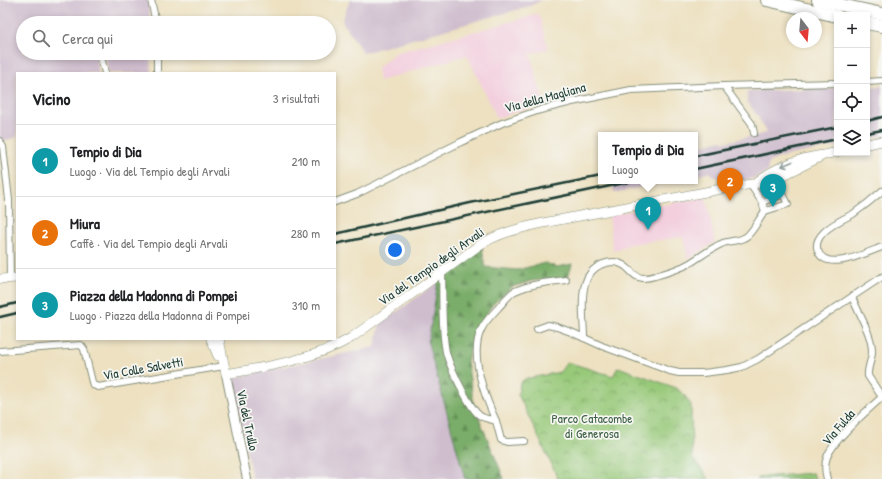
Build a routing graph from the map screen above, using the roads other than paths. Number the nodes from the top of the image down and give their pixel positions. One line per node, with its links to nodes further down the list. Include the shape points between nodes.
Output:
1 (151, 0): 6 (street)
2 (766, 0): 5 (highway)
3 (818, 0): 4 (highway)
4 (882, 14)
5 (834, 15)
6 (154, 16)
7 (870, 24): 8 (highway)
8 (882, 26)
9 (102, 60): 11 (street)
10 (157, 60): 12 (street)
11 (105, 72)
12 (157, 72)
13 (870, 82): 14 (street)
14 (882, 82)
15 (834, 83): 16 (street, Via della Magliana)
16 (724, 86): 17 (street, via 752,124); 24 (street, Via della Magliana, via 631,90 540,110 502,123 357,194)
17 (754, 133)
18 (0, 140): 30 (street, via 10,200)
19 (882, 141): 20 (main road)
20 (870, 143)
21 (834, 153): 22 (main road, via 789,163)
22 (752, 184): 25 (street); 28 (main road, Via del Tempio degli Arvali, via 525,227 489,240)
23 (882, 192): 27 (street, via 859,210 828,228 820,237 817,248 823,258 837,261)
24 (336, 202)
25 (762, 202): 26 (street); 26 (street, via 784,194 788,204)
26 (765, 211): 35 (street, via 743,238 722,243 688,264 660,274 644,278 638,277 621,263 607,262 599,265 591,271 583,293)
27 (882, 247)
28 (442, 272): 39 (main road, Via del Tempio degli Arvali, via 366,328 338,345 295,359); 41 (street, via 446,354 469,403 479,415)
29 (882, 277): 33 (street)
30 (13, 278): 31 (main road)
31 (0, 279)
32 (566, 280): 41 (street, via 540,283 514,292 480,331 477,348 479,375)
33 (852, 298): 35 (street, via 747,365 710,373 685,374 670,371); 40 (street, via 870,339 872,352 868,376)
34 (537, 329): 35 (street, via 552,325)
35 (584, 338)
36 (211, 340): 39 (main road, Via del Trullo)
37 (219, 340): 39 (main road, Via del Trullo)
38 (0, 351): 39 (street, Via Colle Salvetti, via 81,345 84,348 93,385 98,387)
39 (225, 370): 43 (street, Via del Trullo)
40 (882, 397): 44 (street, Via Fulda, via 849,428 830,452 825,464)
41 (496, 421): 42 (street, via 501,440)
42 (524, 441)
43 (247, 479)
44 (827, 479)

